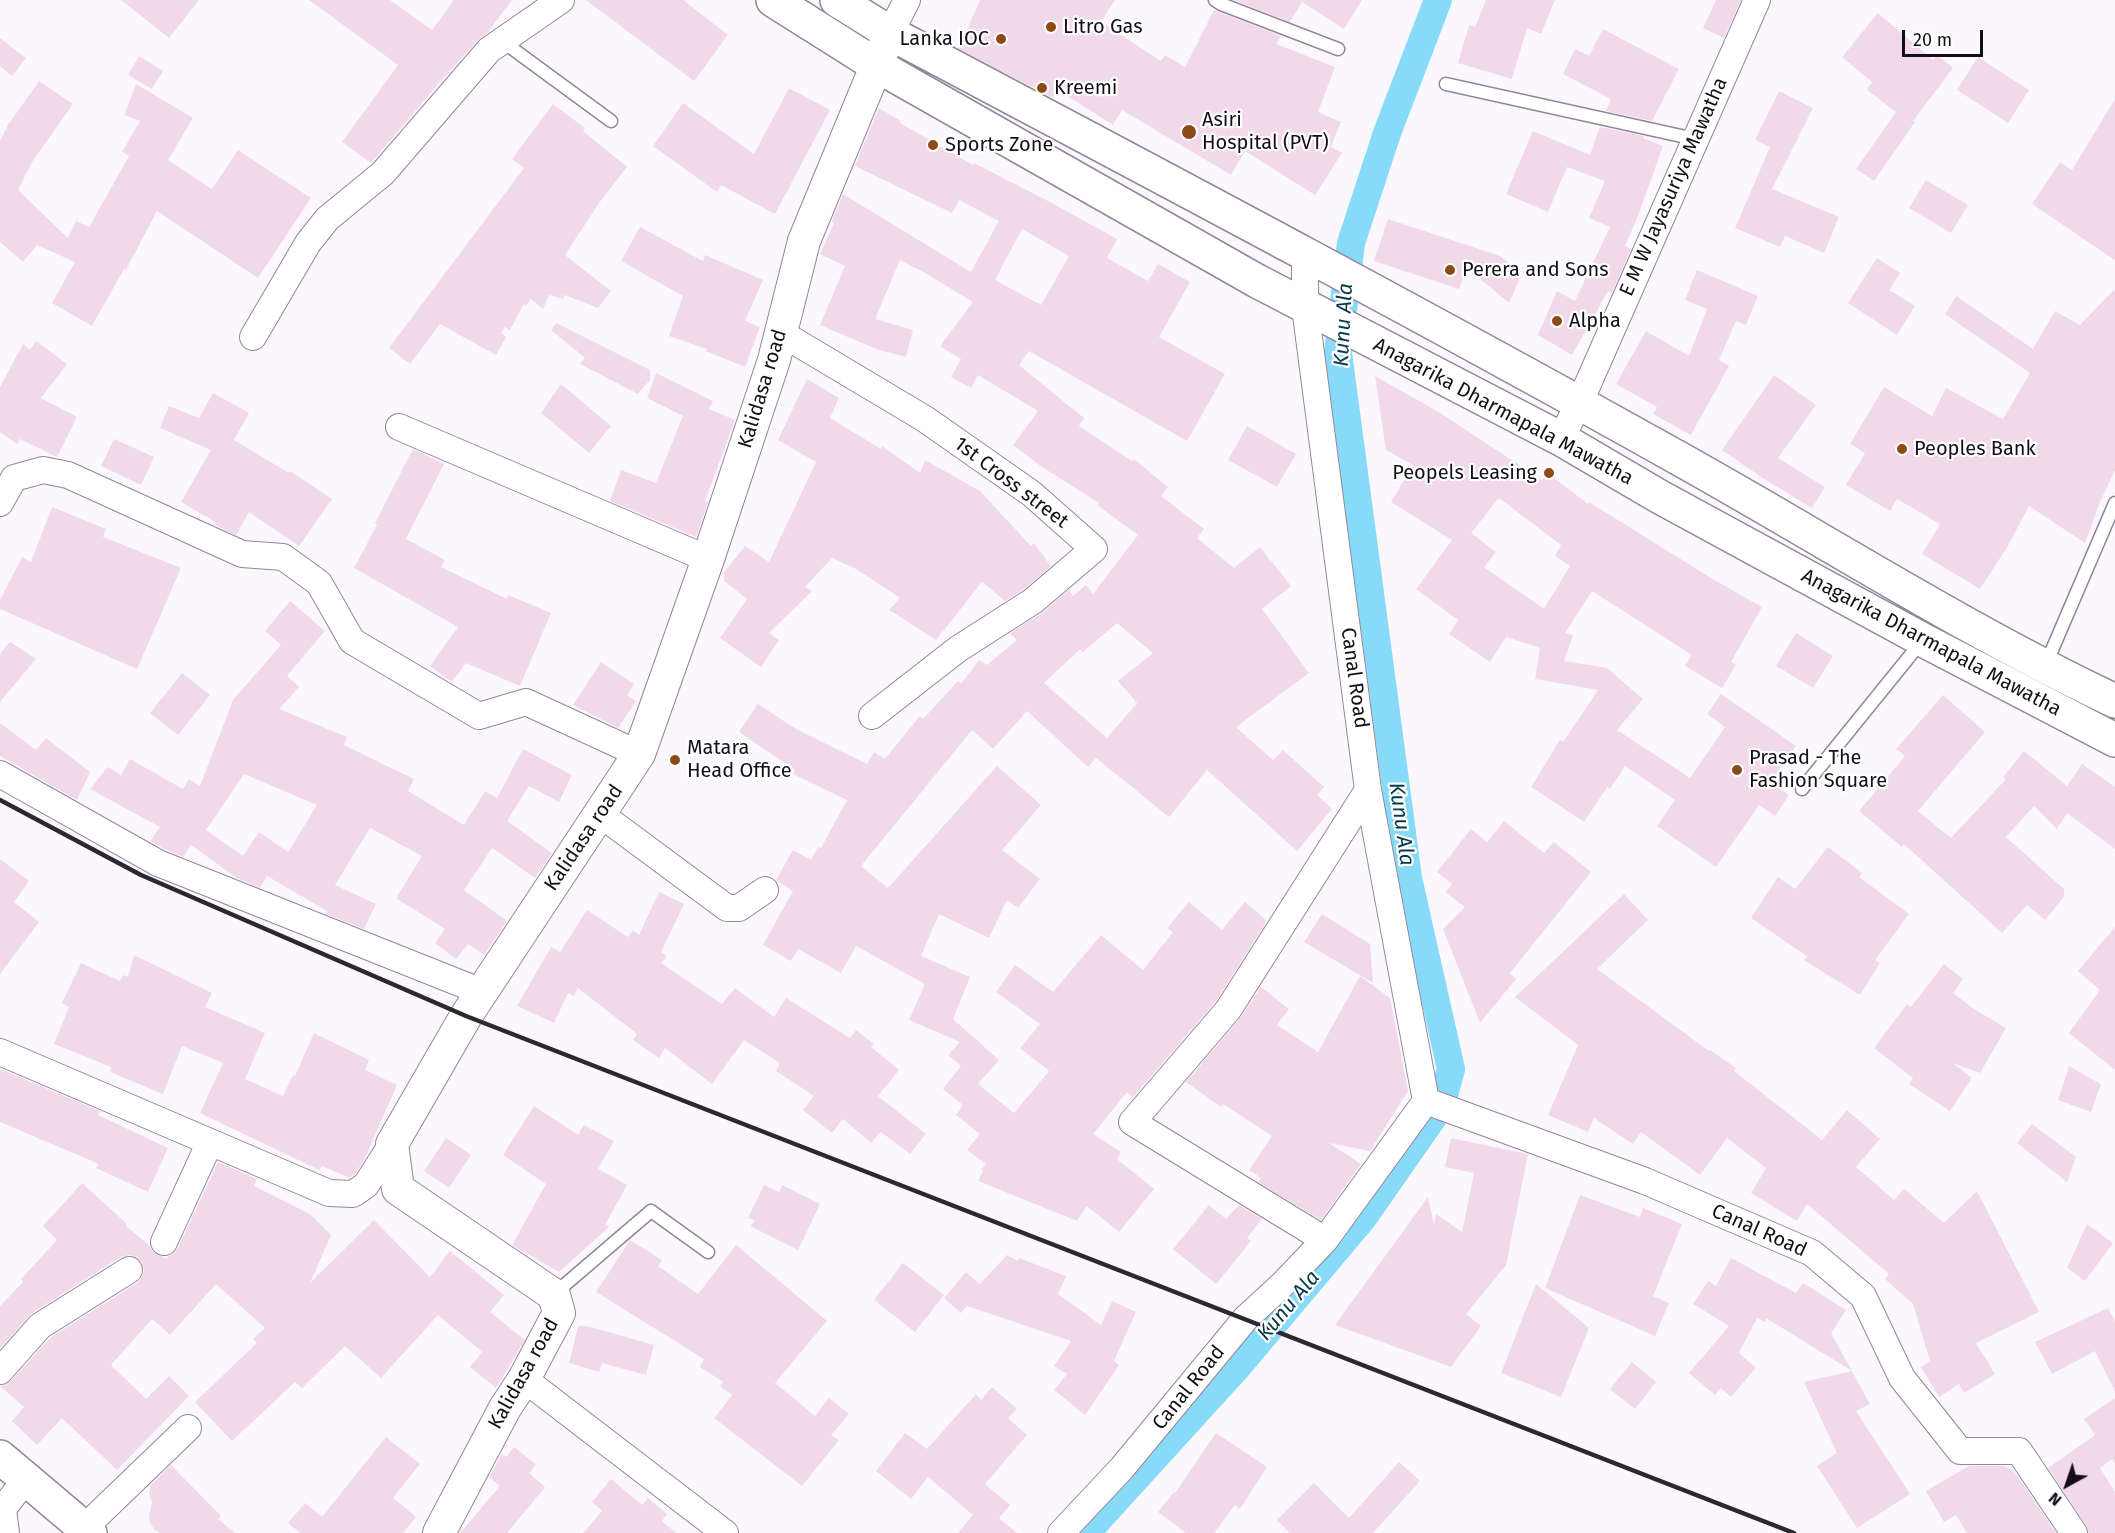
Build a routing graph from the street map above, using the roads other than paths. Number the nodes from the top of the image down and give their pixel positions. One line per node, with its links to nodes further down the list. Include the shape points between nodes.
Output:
1 (561, 0): 8 (street)
2 (773, 0): 10 (main road, Anagarika Dharmapala Mawatha)
3 (837, 0): 7 (main road, Anagarika Dharmapala Mawatha)
4 (907, 0): 7 (street)
5 (1215, 0): 9 (lane)
6 (1757, 0): 13 (street, E M W Jayasuriya Mawatha)
7 (890, 33): 10 (street, Kalidasa road); 14 (main road, Anagarika Dharmapala Mawatha)
8 (502, 41): 12 (lane); 17 (street, via 489,50 383,173 327,219 308,243)
9 (1338, 49)
10 (876, 65): 15 (main road, Anagarika Dharmapala Mawatha); 16 (street, Kalidasa road, via 804,241)
11 (1446, 84): 13 (lane)
12 (611, 121)
13 (1695, 139): 18 (street, E M W Jayasuriya Mawatha)
14 (1306, 253): 15 (street, Canal Road); 18 (main road, Anagarika Dharmapala Mawatha)
15 (1306, 308): 20 (main road, Anagarika Dharmapala Mawatha); 32 (street, Canal Road)
16 (781, 333): 23 (street, Kalidasa road); 27 (street, 1st Cross street, via 925,419 1032,494 1094,549 1033,601 958,649)
17 (253, 337)
18 (1578, 403): 20 (street, E M W Jayasuriya Mawatha); 25 (main road, Anagarika Dharmapala Mawatha)
19 (399, 427): 23 (street)
20 (1561, 439): 24 (main road, Anagarika Dharmapala Mawatha)
21 (0, 503): 29 (street, via 14,478 43,470 60,473 242,554 283,557 319,583 352,641 479,716 526,702)
22 (2115, 503): 25 (lane)
23 (708, 559): 29 (street, Kalidasa road)
24 (1923, 640): 28 (main road, Anagarika Dharmapala Mawatha); 31 (lane)
25 (2044, 668): 26 (main road, Anagarika Dharmapala Mawatha)
26 (2115, 701)
27 (872, 716)
28 (2115, 740)
29 (639, 754): 33 (street, Kalidasa road)
30 (0, 774): 35 (street, via 158,863)
31 (1802, 789)
32 (1368, 790): 37 (street, Canal Road); 40 (street, via 1228,1010 1132,1122)
33 (600, 814): 34 (street, via 728,908 739,908); 35 (street, Kalidasa road)
34 (765, 890)
35 (482, 992): 39 (street, Kalidasa road)
36 (0, 1052): 38 (street)
37 (1426, 1101): 40 (street, Canal Road); 55 (street, Canal Road, via 1645,1181 1812,1253 1863,1296 1902,1378 1960,1451 2019,1451)
38 (210, 1142): 39 (street, via 329,1193 353,1194 366,1185); 41 (street)
39 (392, 1144): 44 (street, Kalidasa road, via 398,1189)
40 (1325, 1240): 54 (street, Canal Road, via 1246,1318 1122,1468)
41 (164, 1242)
42 (708, 1252): 44 (lane, via 651,1211)
43 (129, 1270): 45 (street, via 40,1326)
44 (554, 1295): 46 (street, Kalidasa road, via 559,1313)
45 (0, 1371)
46 (524, 1379): 52 (street, Kalidasa road); 53 (street)
47 (188, 1428): 50 (street)
48 (0, 1458): 49 (main road)
49 (25, 1480): 50 (main road); 51 (street, via 3,1509)
50 (87, 1531)
51 (6, 1533)
52 (439, 1533)
53 (725, 1533)
54 (1061, 1533)
55 (2074, 1533)

